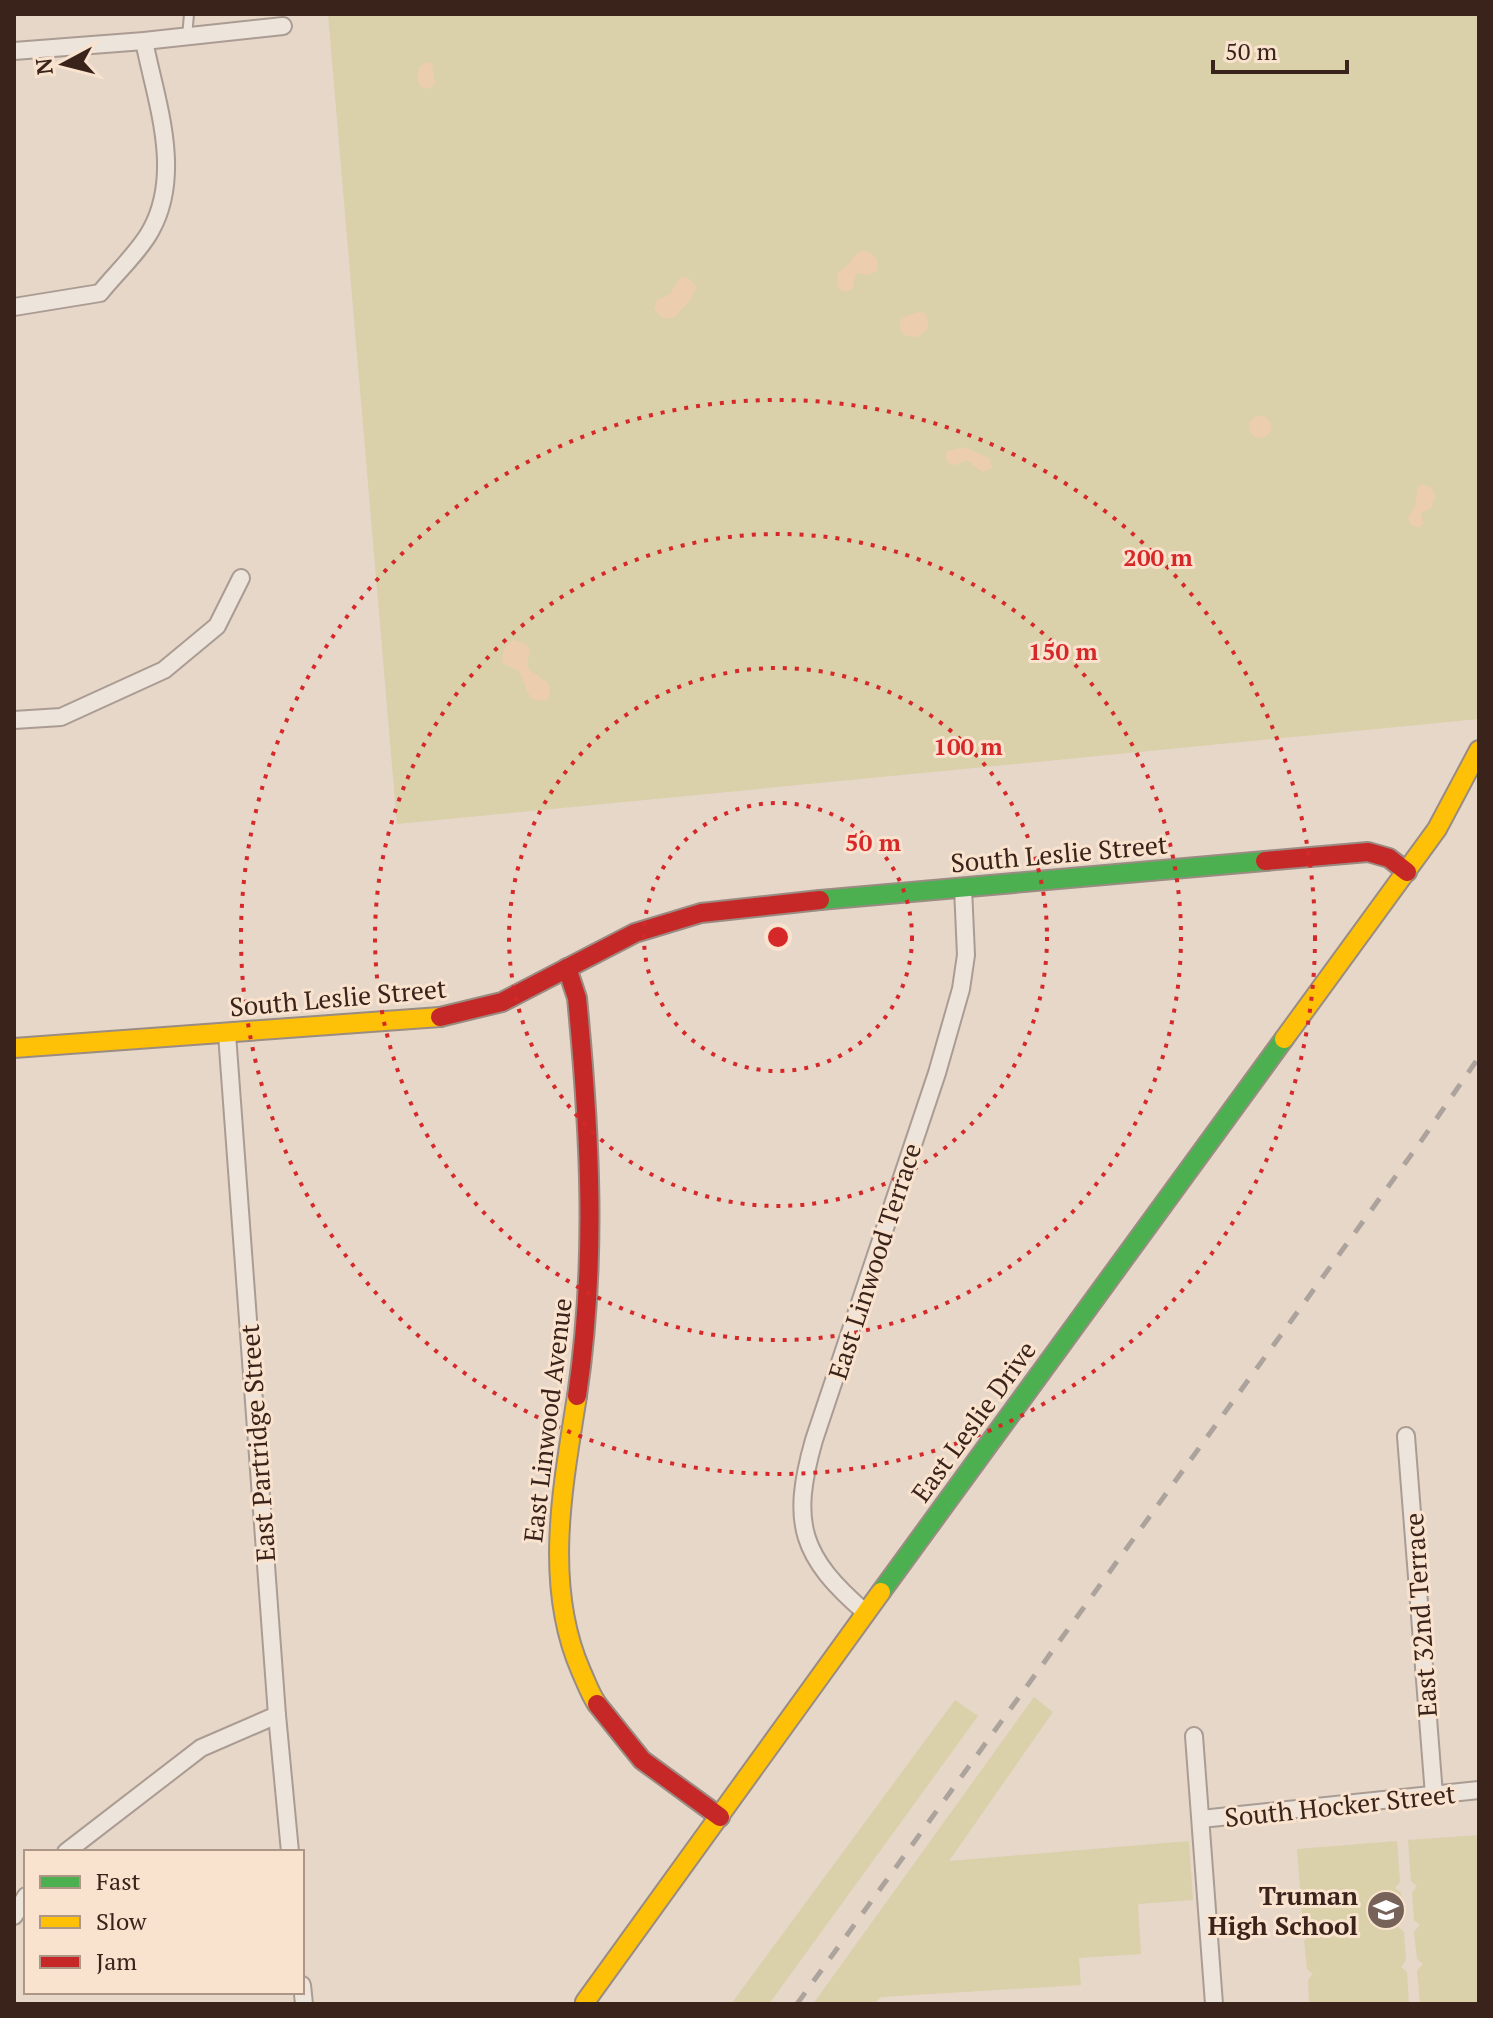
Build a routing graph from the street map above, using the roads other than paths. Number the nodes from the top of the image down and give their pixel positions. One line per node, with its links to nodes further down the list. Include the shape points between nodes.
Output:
1 (189, 14): 3 (lane)
2 (283, 26): 3 (street)
3 (187, 37): 4 (street)
4 (144, 41): 5 (street); 6 (street, via 167,154 164,194 151,231 100,293)
5 (14, 51)
6 (14, 307)
7 (241, 578): 8 (street, via 217,626 164,670 61,717)
8 (14, 720)
9 (1479, 750): 10 (street, East Leslie Drive)
10 (1407, 872): 11 (street, South Leslie Street, via 1389,858 1368,852); 16 (street, East Leslie Drive)
11 (963, 888): 12 (street, South Leslie Street, via 701,913 635,933); 16 (street, East Linwood Terrace, via 966,955 961,989 814,1440 802,1493 805,1531 816,1560)
12 (567, 968): 13 (street, South Leslie Street, via 502,1002 430,1019); 21 (street, East Linwood Avenue, via 577,998 593,1204 584,1353 557,1532 561,1615 578,1671 610,1726 636,1754)
13 (227, 1034): 14 (street, South Leslie Street); 17 (street, East Partridge Street)
14 (14, 1048)
15 (1406, 1436): 20 (street, East 32nd Terrace)
16 (866, 1613): 21 (street, East Leslie Drive)
17 (277, 1715): 23 (street, via 201,1748); 24 (street, East Partridge Street)
18 (1194, 1736): 22 (street)
19 (1479, 1790): 20 (street, South Hocker Street)
20 (1434, 1795): 22 (street, South Hocker Street)
21 (720, 1817): 25 (street, East Leslie Drive)
22 (1201, 1819): 26 (street)
23 (69, 1850)
24 (290, 1850)
25 (585, 2002)
26 (1214, 2004)

